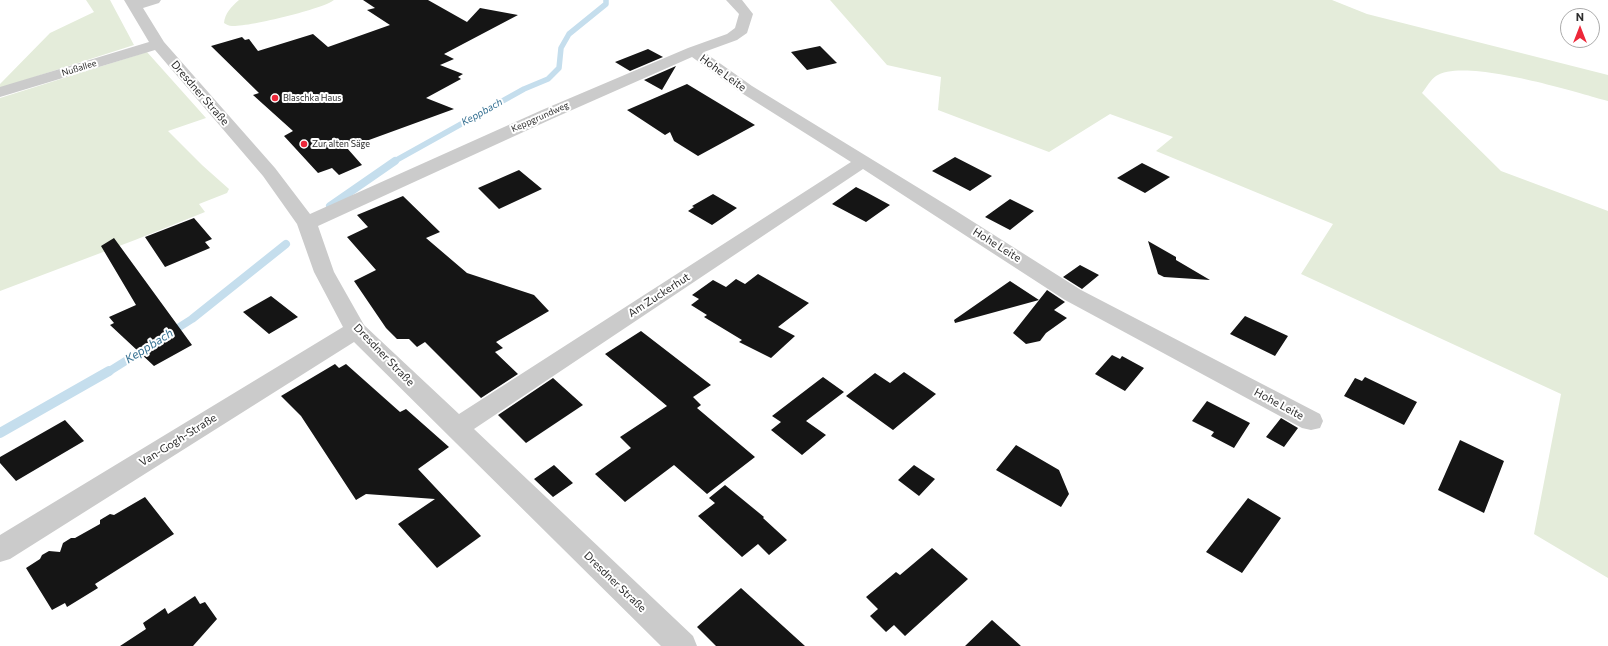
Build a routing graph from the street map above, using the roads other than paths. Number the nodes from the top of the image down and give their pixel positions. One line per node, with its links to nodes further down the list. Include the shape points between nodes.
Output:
1 (154, 0): 3 (street)
2 (733, 0): 5 (street, Keppgrundweg, via 746,14 742,30 732,37)
3 (133, 3): 4 (street, Dresdner Straße)
4 (158, 44): 6 (street, Nußallee); 8 (street, Dresdner Straße, via 269,172)
5 (693, 51): 7 (street, Hohe Leite, via 746,89); 8 (street, Keppgrundweg)
6 (0, 92)
7 (862, 162): 10 (street, Hohe Leite, via 1073,295); 11 (street, Am Zuckerhut)
8 (307, 223): 9 (street, Dresdner Straße, via 324,272)
9 (356, 330): 11 (street, Dresdner Straße); 12 (street, Van-Gogh-Straße)
10 (1311, 421)
11 (457, 428): 13 (street, Dresdner Straße)
12 (0, 550)
13 (682, 646)

